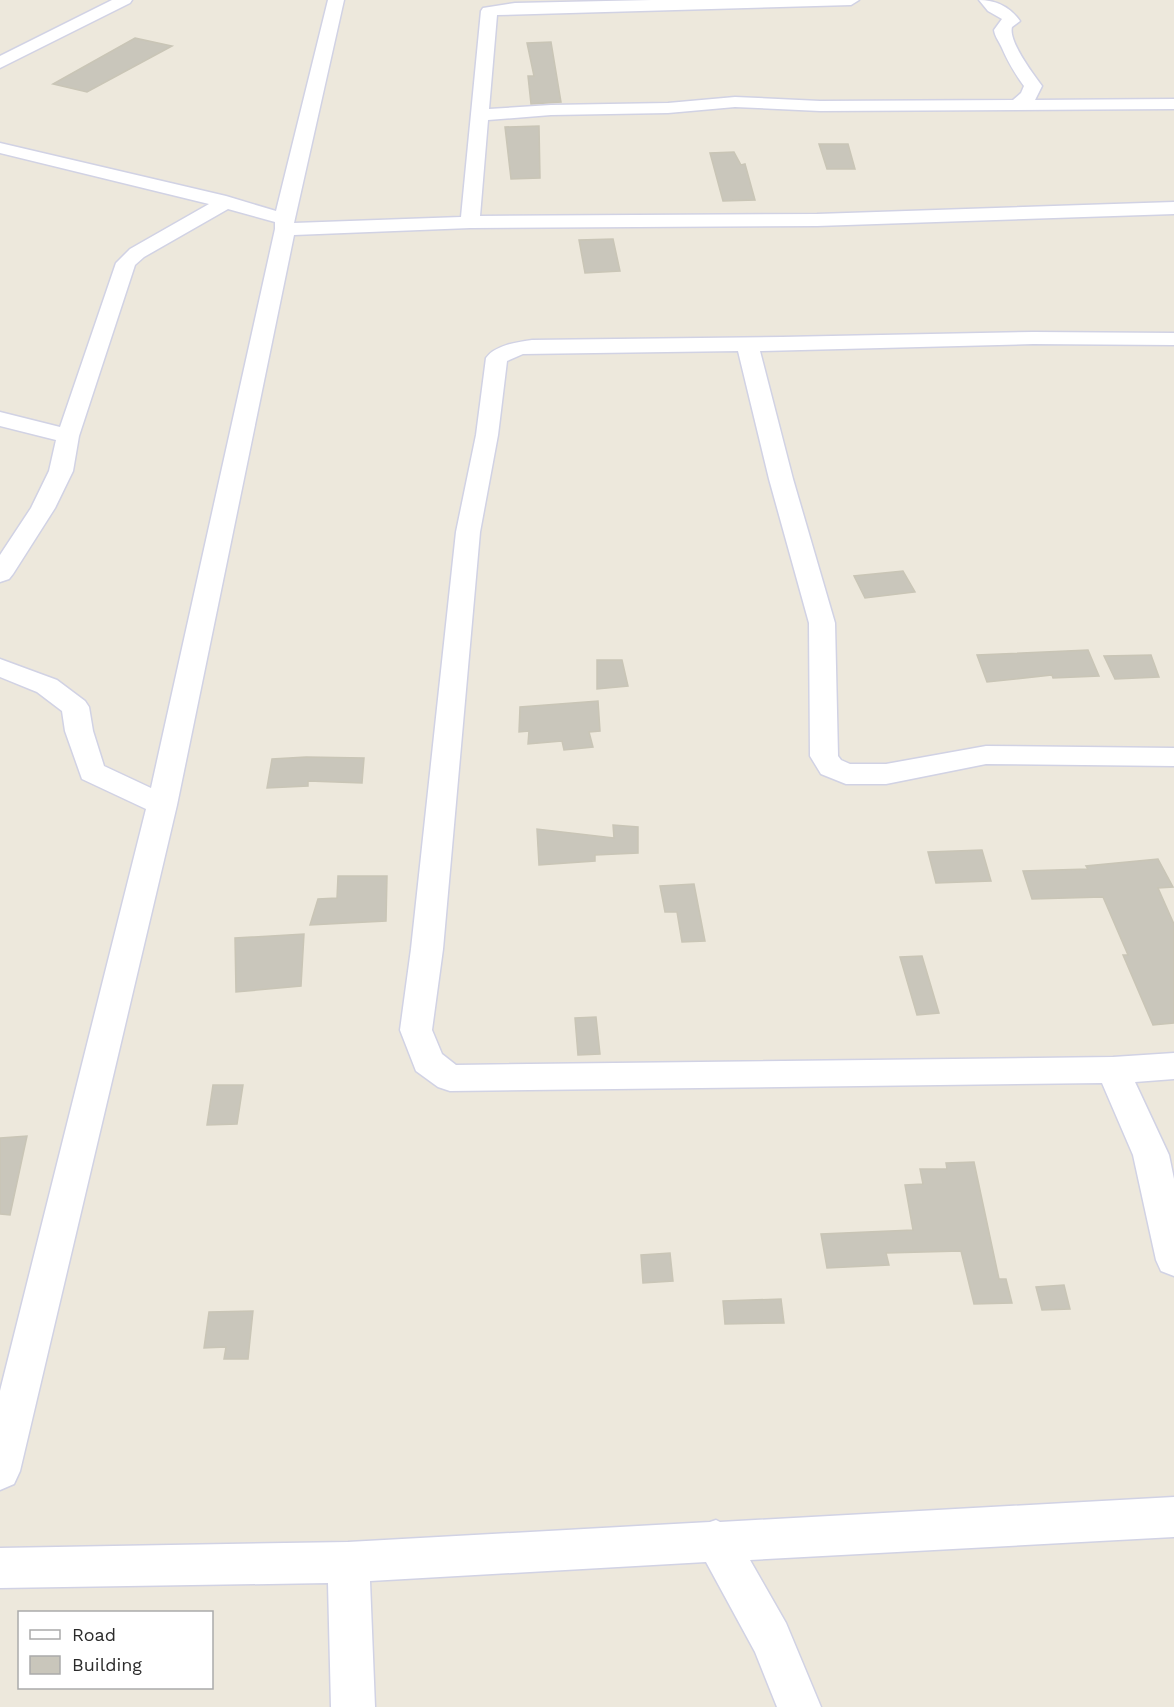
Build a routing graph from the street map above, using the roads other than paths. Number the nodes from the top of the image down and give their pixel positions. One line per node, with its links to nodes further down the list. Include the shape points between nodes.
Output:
1 (124, 0): 5 (street)
2 (336, 0): 13 (street)
3 (851, 0): 8 (street, via 489,11)
4 (987, 0): 7 (street, via 993,10 1010,17 1012,21 1005,24 1003,36 1016,64 1033,86 1029,96)
5 (0, 63)
6 (1174, 104): 7 (street)
7 (1017, 105): 8 (street, via 820,106 735,102)
8 (479, 115): 12 (street)
9 (0, 148): 10 (street)
10 (226, 202): 13 (street); 19 (street, via 126,263)
11 (1174, 208): 12 (street, via 817,220)
12 (470, 222): 13 (street)
13 (284, 224): 23 (street)
14 (1174, 339): 15 (street)
15 (1145, 341): 16 (street, via 1062,338); 17 (street)
16 (748, 346): 22 (street, via 822,623 824,756 831,767 846,774 886,774 986,755); 25 (street, via 532,346 497,358 468,532 428,949 416,1030 428,1062 450,1078)
17 (1174, 357)
18 (0, 419): 19 (street)
19 (68, 436): 20 (street, via 61,471 43,508)
20 (0, 574)
21 (0, 667): 23 (street, via 47,686 75,707 92,772)
22 (1174, 757)
23 (162, 805): 27 (street)
24 (1174, 1066): 25 (street)
25 (1113, 1070): 26 (street, via 1151,1155)
26 (1174, 1260)
27 (0, 1471)
28 (1174, 1517): 29 (street)
29 (716, 1540): 30 (street); 33 (street, via 771,1638)
30 (348, 1562): 31 (street); 32 (street)
31 (0, 1568)
32 (353, 1707)
33 (799, 1707)

